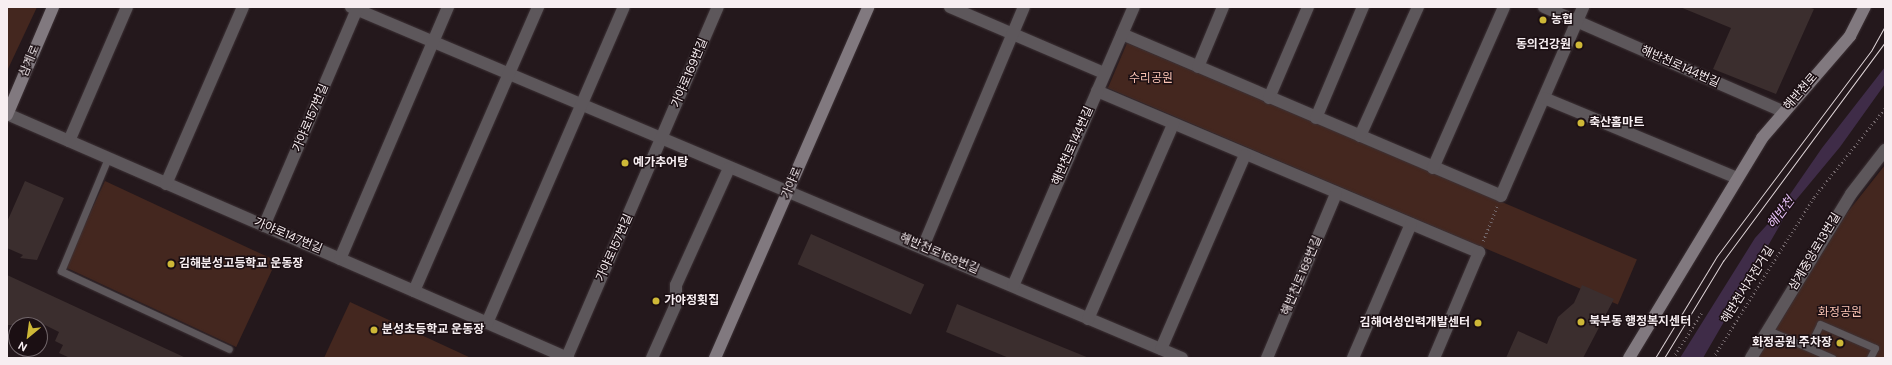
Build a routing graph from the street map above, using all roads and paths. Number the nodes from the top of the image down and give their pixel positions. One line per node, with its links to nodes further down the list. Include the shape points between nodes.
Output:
1 (53, 7): 34 (street, 삼계로)
2 (127, 7): 39 (street)
3 (243, 7): 46 (street)
4 (448, 7): 24 (street)
5 (538, 7): 27 (street)
6 (624, 7): 31 (street)
7 (718, 7): 38 (street, 가야로169번길)
8 (868, 7): 47 (street, 가야로)
9 (950, 7): 22 (street)
10 (1024, 7): 22 (street)
11 (1134, 7): 23 (street, 해반천로144번길)
12 (1224, 7): 25 (street)
13 (1308, 7): 29 (street)
14 (1364, 7): 35 (street)
15 (1418, 7): 37 (street)
16 (1504, 7): 44 (street)
17 (1544, 7): 21 (street, 해반천로144번길)
18 (1583, 7): 21 (street)
19 (1865, 7): 33 (street, 해반천로, via 1850,36)
20 (356, 8): 24 (street, 가야로157번길); 51 (street, 가야로157번길)
21 (1577, 21): 30 (street); 33 (street, 해반천로144번길)
22 (1013, 34): 26 (street); 52 (street)
23 (1122, 34): 25 (street); 26 (street, 해반천로144번길)
24 (433, 42): 27 (street, 가야로157번길); 54 (street)
25 (1198, 67): 29 (street)
26 (1104, 73): 28 (street, 해반천로144번길)
27 (509, 74): 31 (street, 가야로157번길); 56 (street)
28 (1098, 91): 36 (street); 55 (street, 해반천로144번길)
29 (1269, 98): 35 (street)
30 (1544, 98): 45 (street); 49 (street)
31 (581, 105): 38 (street, 가야로157번길); 59 (street)
32 (1885, 108): 73 (path, 해반천서자전거길, via 1814,197)
33 (1784, 112): 45 (street, 해반천로, via 1762,138)
34 (7, 115): 39 (street, 가야로147번길)
35 (1316, 118): 37 (street)
36 (1173, 124): 41 (street); 58 (street)
37 (1360, 136): 44 (street)
38 (663, 139): 43 (street, 가야로157번길); 64 (street, 가야로157번길)
39 (69, 141): 42 (street, 가야로147번길)
40 (1885, 150): 60 (street, 삼계중앙로13번길, via 1851,194)
41 (1245, 155): 48 (street); 63 (street)
42 (108, 158): 46 (street, 가야로147번길); 62 (lane, via 61,271)
43 (729, 168): 47 (street, 가야로157번길); 65 (street, via 676,285 676,304)
44 (1434, 168): 49 (street)
45 (1737, 178): 71 (street, 해반천로)
46 (166, 184): 51 (street, 가야로147번길)
47 (788, 192): 52 (street, 해반천로168번길); 66 (street, 가야로)
48 (1336, 194): 50 (street); 68 (street, 해반천로168번길)
49 (1501, 196): 53 (path)
50 (1411, 224): 53 (street); 69 (street)
51 (264, 226): 54 (street, 가야로147번길)
52 (923, 247): 55 (street, 해반천로168번길)
53 (1479, 252): 70 (street)
54 (340, 259): 56 (street, 가야로147번길)
55 (1012, 286): 58 (street, 해반천로168번길)
56 (414, 291): 59 (street, 가야로147번길)
57 (1702, 312): 72 (path)
58 (1088, 319): 63 (street, 해반천로168번길)
59 (487, 323): 64 (street, 가야로147번길)
60 (1768, 330): 61 (lane); 74 (street, 삼계중앙로13번길)
61 (1809, 347): 75 (lane); 76 (lane, via 1820,324 1875,348)
62 (229, 349)
63 (1161, 349): 67 (street, 해반천로168번길)
64 (568, 358)
65 (652, 358)
66 (715, 358)
67 (1182, 358)
68 (1267, 358)
69 (1353, 358)
70 (1434, 358)
71 (1630, 358)
72 (1674, 358)
73 (1713, 358)
74 (1751, 358)
75 (1832, 358)
76 (1870, 358)

